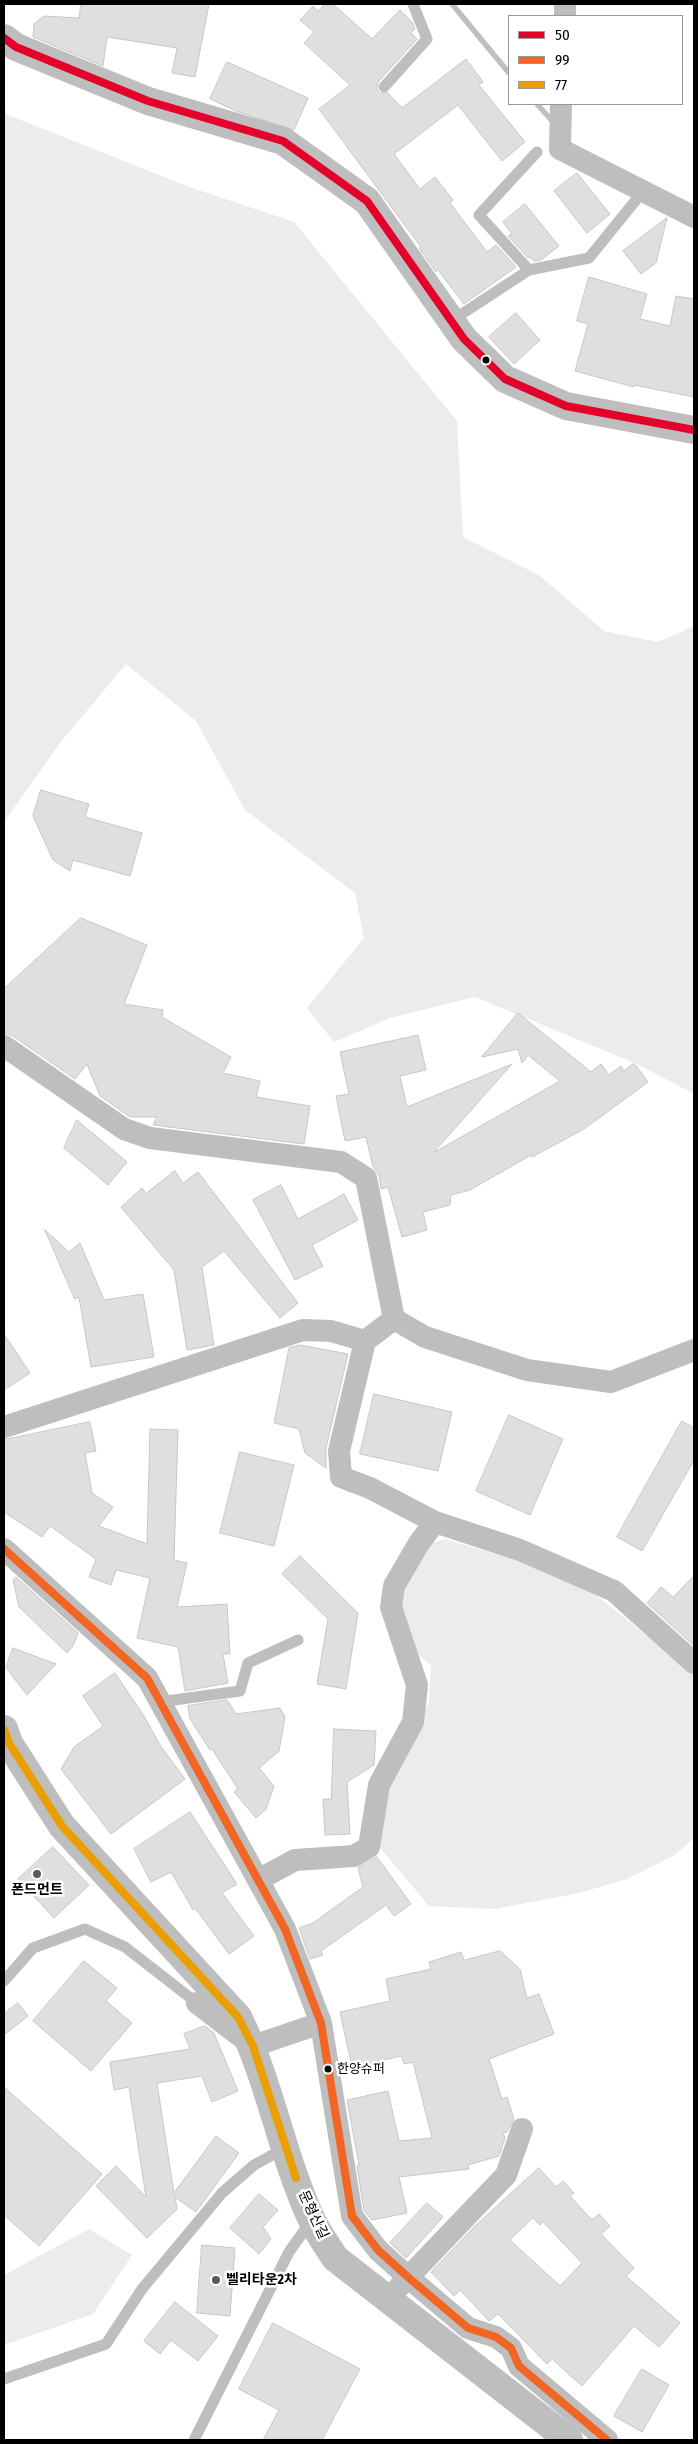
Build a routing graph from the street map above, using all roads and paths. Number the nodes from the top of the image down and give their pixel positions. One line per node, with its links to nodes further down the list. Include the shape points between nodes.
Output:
1 (413, 4): 3 (lane, via 427,39)
2 (4, 38): 9 (street, via 16,47 148,101 284,141 367,200)
3 (384, 87)
4 (561, 105): 7 (street, via 560,149)
5 (537, 152): 8 (lane, via 479,215)
6 (636, 200): 8 (lane, via 589,258)
7 (694, 217)
8 (529, 270): 9 (lane)
9 (451, 321): 10 (street, via 464,339 505,380 566,406)
10 (694, 430)
11 (4, 1046): 12 (street, via 124,1129 150,1138 341,1162 366,1178)
12 (394, 1319): 13 (street); 14 (street, via 425,1337 527,1370 611,1382)
13 (366, 1340): 15 (street, via 331,1331 304,1330); 16 (street, via 339,1451 341,1477 370,1488)
14 (694, 1350)
15 (4, 1427)
16 (435, 1522): 19 (street, via 520,1550 614,1592); 22 (street, via 394,1586 390,1607 417,1685 413,1722 379,1784 369,1847 354,1856 295,1860)
17 (4, 1549): 20 (street, via 147,1678)
18 (298, 1640): 20 (lane, via 248,1663 240,1692)
19 (694, 1663)
20 (159, 1702): 22 (street)
21 (4, 1729): 26 (street, 문형산길, via 9,1743 62,1826 238,2017)
22 (258, 1880): 25 (street, via 285,1929)
23 (4, 1981): 24 (lane, via 33,1948 85,1930 125,1947)
24 (198, 2003): 26 (street)
25 (321, 2023): 26 (street); 30 (street, via 352,2216 378,2250)
26 (252, 2046): 28 (street, 문형산길)
27 (522, 2129): 30 (street, via 506,2175)
28 (285, 2148): 29 (street, 문형산길); 32 (lane, via 254,2165 222,2193 142,2289 106,2344)
29 (312, 2219): 31 (street, 문형산길, via 335,2258); 33 (lane, via 289,2252)
30 (408, 2278): 31 (street); 35 (street, via 468,2328 496,2337 511,2348 519,2366)
31 (387, 2298): 34 (street, 문형산길)
32 (4, 2380)
33 (194, 2440)
34 (570, 2440)
35 (607, 2440)

